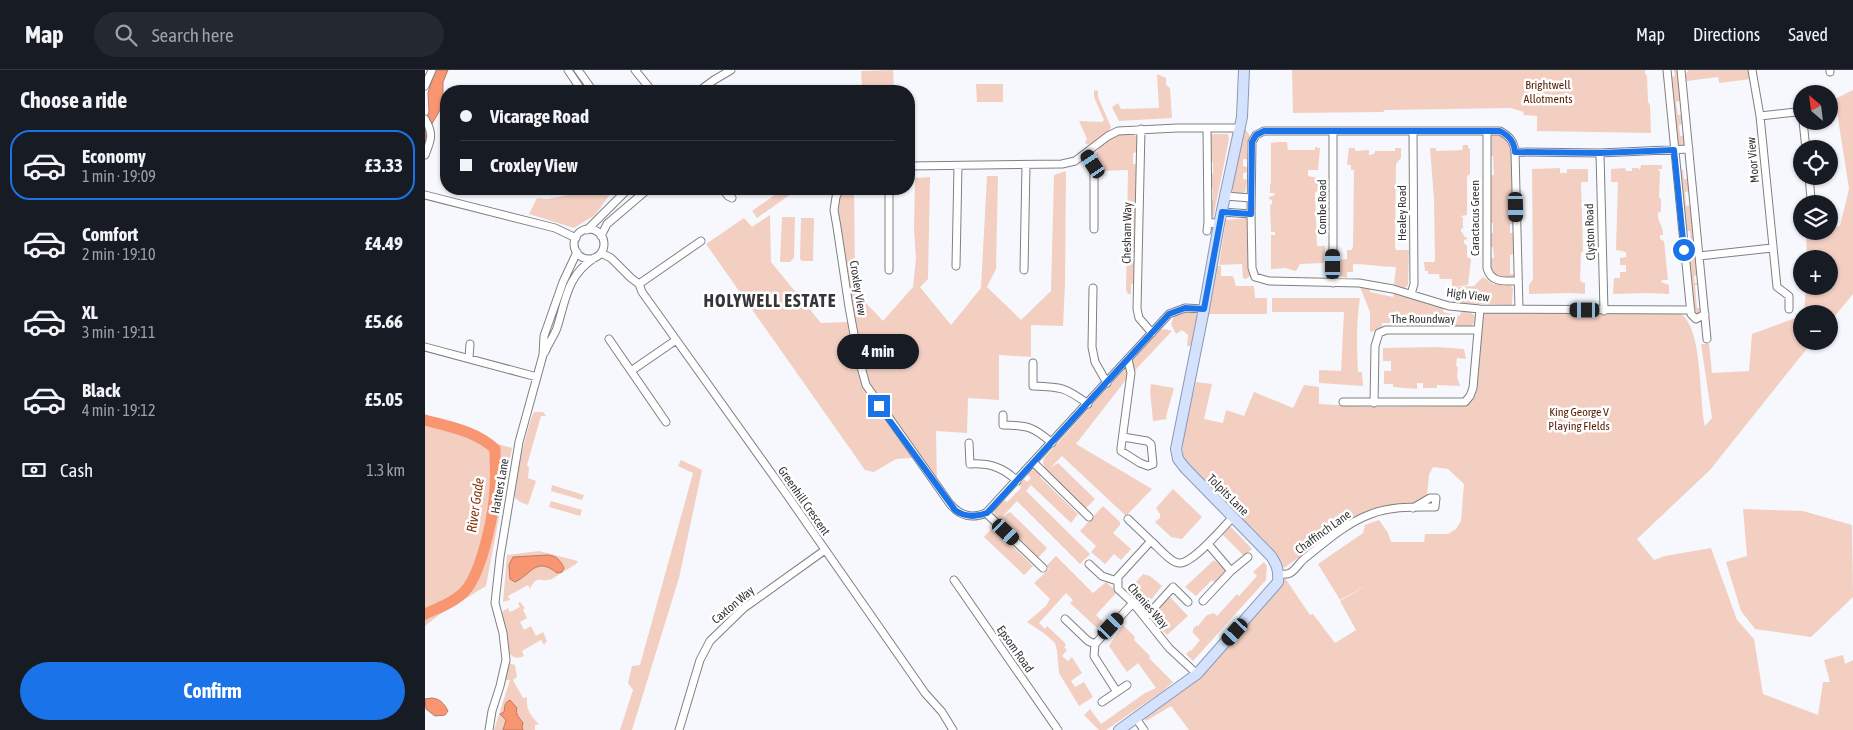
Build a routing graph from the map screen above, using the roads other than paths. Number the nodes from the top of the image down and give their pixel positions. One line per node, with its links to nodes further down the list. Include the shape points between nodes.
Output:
1 (432, 70): 14 (street)
2 (568, 70): 10 (street)
3 (578, 70): 11 (street)
4 (635, 70): 12 (street)
5 (731, 70): 13 (street)
6 (1244, 70): 19 (main road, Tolpits Lane)
7 (1667, 70): 25 (street)
8 (1681, 70): 24 (street)
9 (1752, 70): 16 (street, Moor View)
10 (578, 85)
11 (589, 85)
12 (647, 85)
13 (707, 85)
14 (425, 86)
15 (1793, 112): 16 (street)
16 (1760, 116): 52 (street, Moor View)
17 (425, 119): 29 (street, via 432,137)
18 (1207, 128): 19 (street); 20 (street); 44 (street)
19 (1240, 128): 39 (main road, Tolpits Lane)
20 (1141, 129): 27 (street, via 1118,131); 73 (street, Chesham Way, via 1137,309 1139,318)
21 (1333, 131): 22 (street); 41 (street, via 1264,131 1256,135 1252,142); 61 (street, Combe Road)
22 (1413, 131): 23 (street); 64 (street, Healey Road, via 1414,284)
23 (1487, 131): 26 (street, via 1507,134); 60 (street, Caractacus Green, via 1487,268 1498,281)
24 (1689, 149): 25 (street); 55 (street)
25 (1674, 150): 28 (street); 69 (street)
26 (1515, 152): 28 (street); 60 (street)
27 (1086, 153): 30 (street, via 1075,161 1062,164); 46 (street, via 1094,171)
28 (1600, 153): 70 (street, Clyston Road)
29 (425, 155)
30 (1026, 165): 32 (street); 59 (street)
31 (915, 166): 32 (street)
32 (957, 166): 57 (street)
33 (425, 195): 50 (street, via 555,228)
34 (622, 195): 47 (street)
35 (641, 195): 49 (street, via 607,224)
36 (727, 195): 40 (street)
37 (837, 195): 97 (street, Croxley View, via 834,210 854,336 866,385 955,510 967,516)
38 (889, 195): 58 (street)
39 (1225, 196): 41 (street); 42 (main road, Tolpits Lane)
40 (733, 198)
41 (1251, 198): 43 (street)
42 (1222, 212): 43 (street); 45 (main road, Tolpits Lane)
43 (1251, 214): 61 (street, High View, via 1255,277 1269,281)
44 (1208, 222): 45 (street); 48 (street)
45 (1219, 224): 65 (main road, Tolpits Lane)
46 (1094, 228)
47 (587, 230): 49 (street); 50 (street)
48 (1207, 231)
49 (601, 236): 54 (street, via 604,245)
50 (576, 238): 53 (street)
51 (701, 241): 62 (street)
52 (1772, 248): 55 (street); 68 (street, Moor View, via 1777,287 1789,296)
53 (577, 252): 56 (street, via 586,258); 79 (street, Hatters Lane, via 547,326)
54 (601, 253): 56 (street); 62 (street, Greenhill Crescent)
55 (1699, 256): 71 (street)
56 (594, 258): 79 (street, via 584,265 571,283 556,329)
57 (955, 266)
58 (889, 270)
59 (1024, 270)
60 (1517, 281): 67 (street)
61 (1333, 283): 64 (street, High View, via 1359,283)
62 (639, 284): 76 (street, Greenhill Crescent)
63 (1093, 288): 85 (street, via 1092,347 1095,362)
64 (1411, 294): 66 (street, High View, via 1449,306)
65 (1204, 309): 73 (street, via 1185,308 1169,314); 99 (main road, Tolpits Lane, via 1175,449 1185,468)
66 (1480, 309): 67 (street, High View); 72 (street)
67 (1519, 309): 70 (street, High View)
68 (1789, 309)
69 (1691, 310): 70 (street, High View); 71 (street, High View, via 1696,319)
70 (1604, 311)
71 (1705, 314): 75 (street)
72 (1478, 330): 87 (street, via 1473,388 1465,402); 87 (street, The Roundway, via 1386,330 1379,333 1375,346)
73 (1151, 333): 81 (street)
74 (609, 339): 83 (street)
75 (1707, 339)
76 (676, 340): 83 (street); 103 (street, Greenhill Crescent)
77 (471, 344): 80 (street)
78 (425, 347): 80 (street)
79 (543, 355): 84 (street, Hatters Lane)
80 (469, 358): 84 (street)
81 (1127, 360): 85 (street); 91 (street, via 1131,374)
82 (1033, 363): 88 (street, via 1033,386 1069,390)
83 (631, 371): 90 (street)
84 (537, 377): 122 (street, Hatters Lane, via 519,442 500,558 495,606 506,660)
85 (1107, 383): 88 (street)
86 (1343, 402): 87 (street)
87 (1374, 403)
88 (1088, 404): 93 (street)
89 (1003, 415): 93 (street, via 1003,425 1037,430)
90 (666, 422)
91 (1123, 437): 91 (street, via 1121,451 1140,463 1153,464 1151,444)
92 (969, 443): 95 (street, via 970,464 994,465)
93 (1052, 443): 94 (street)
94 (1034, 463): 95 (street); 98 (street)
95 (1017, 481): 97 (street)
96 (1413, 508): 108 (street, Chaffinch Lane, via 1369,514 1333,536 1298,564 1293,572)
97 (987, 513): 106 (street)
98 (1089, 517)
99 (1233, 517): 102 (street); 108 (main road, Tolpits Lane, via 1271,556)
100 (1128, 518): 101 (street, via 1138,523)
101 (1151, 541): 102 (street, via 1180,564); 110 (street, Chenies Way)
102 (1207, 544): 107 (street)
103 (825, 550): 123 (street, Caxton Way, via 744,608 710,641 700,660); 124 (street, Greenhill Crescent)
104 (1248, 557): 107 (street)
105 (1089, 564): 110 (street, via 1102,576)
106 (1043, 568)
107 (1231, 571): 111 (street)
108 (1279, 574): 117 (main road, via 1273,590)
109 (954, 580): 125 (street, Epsom Road)
110 (1117, 580): 113 (street, Chenies Way, via 1118,589)
111 (1203, 601)
112 (1188, 602): 114 (street, via 1173,587)
113 (1133, 603): 114 (street, Chenies Way); 116 (street)
114 (1145, 618): 117 (street, Chenies Way, via 1169,648)
115 (1065, 619): 116 (street)
116 (1095, 644): 119 (street, via 1093,656)
117 (1197, 674): 121 (main road)
118 (1127, 685): 119 (street)
119 (1117, 692): 120 (street)
120 (1102, 702)
121 (1135, 717): 126 (main road); 127 (street)
122 (489, 730)
123 (679, 730)
124 (953, 730)
125 (1057, 730)
126 (1119, 730)
127 (1144, 730)

